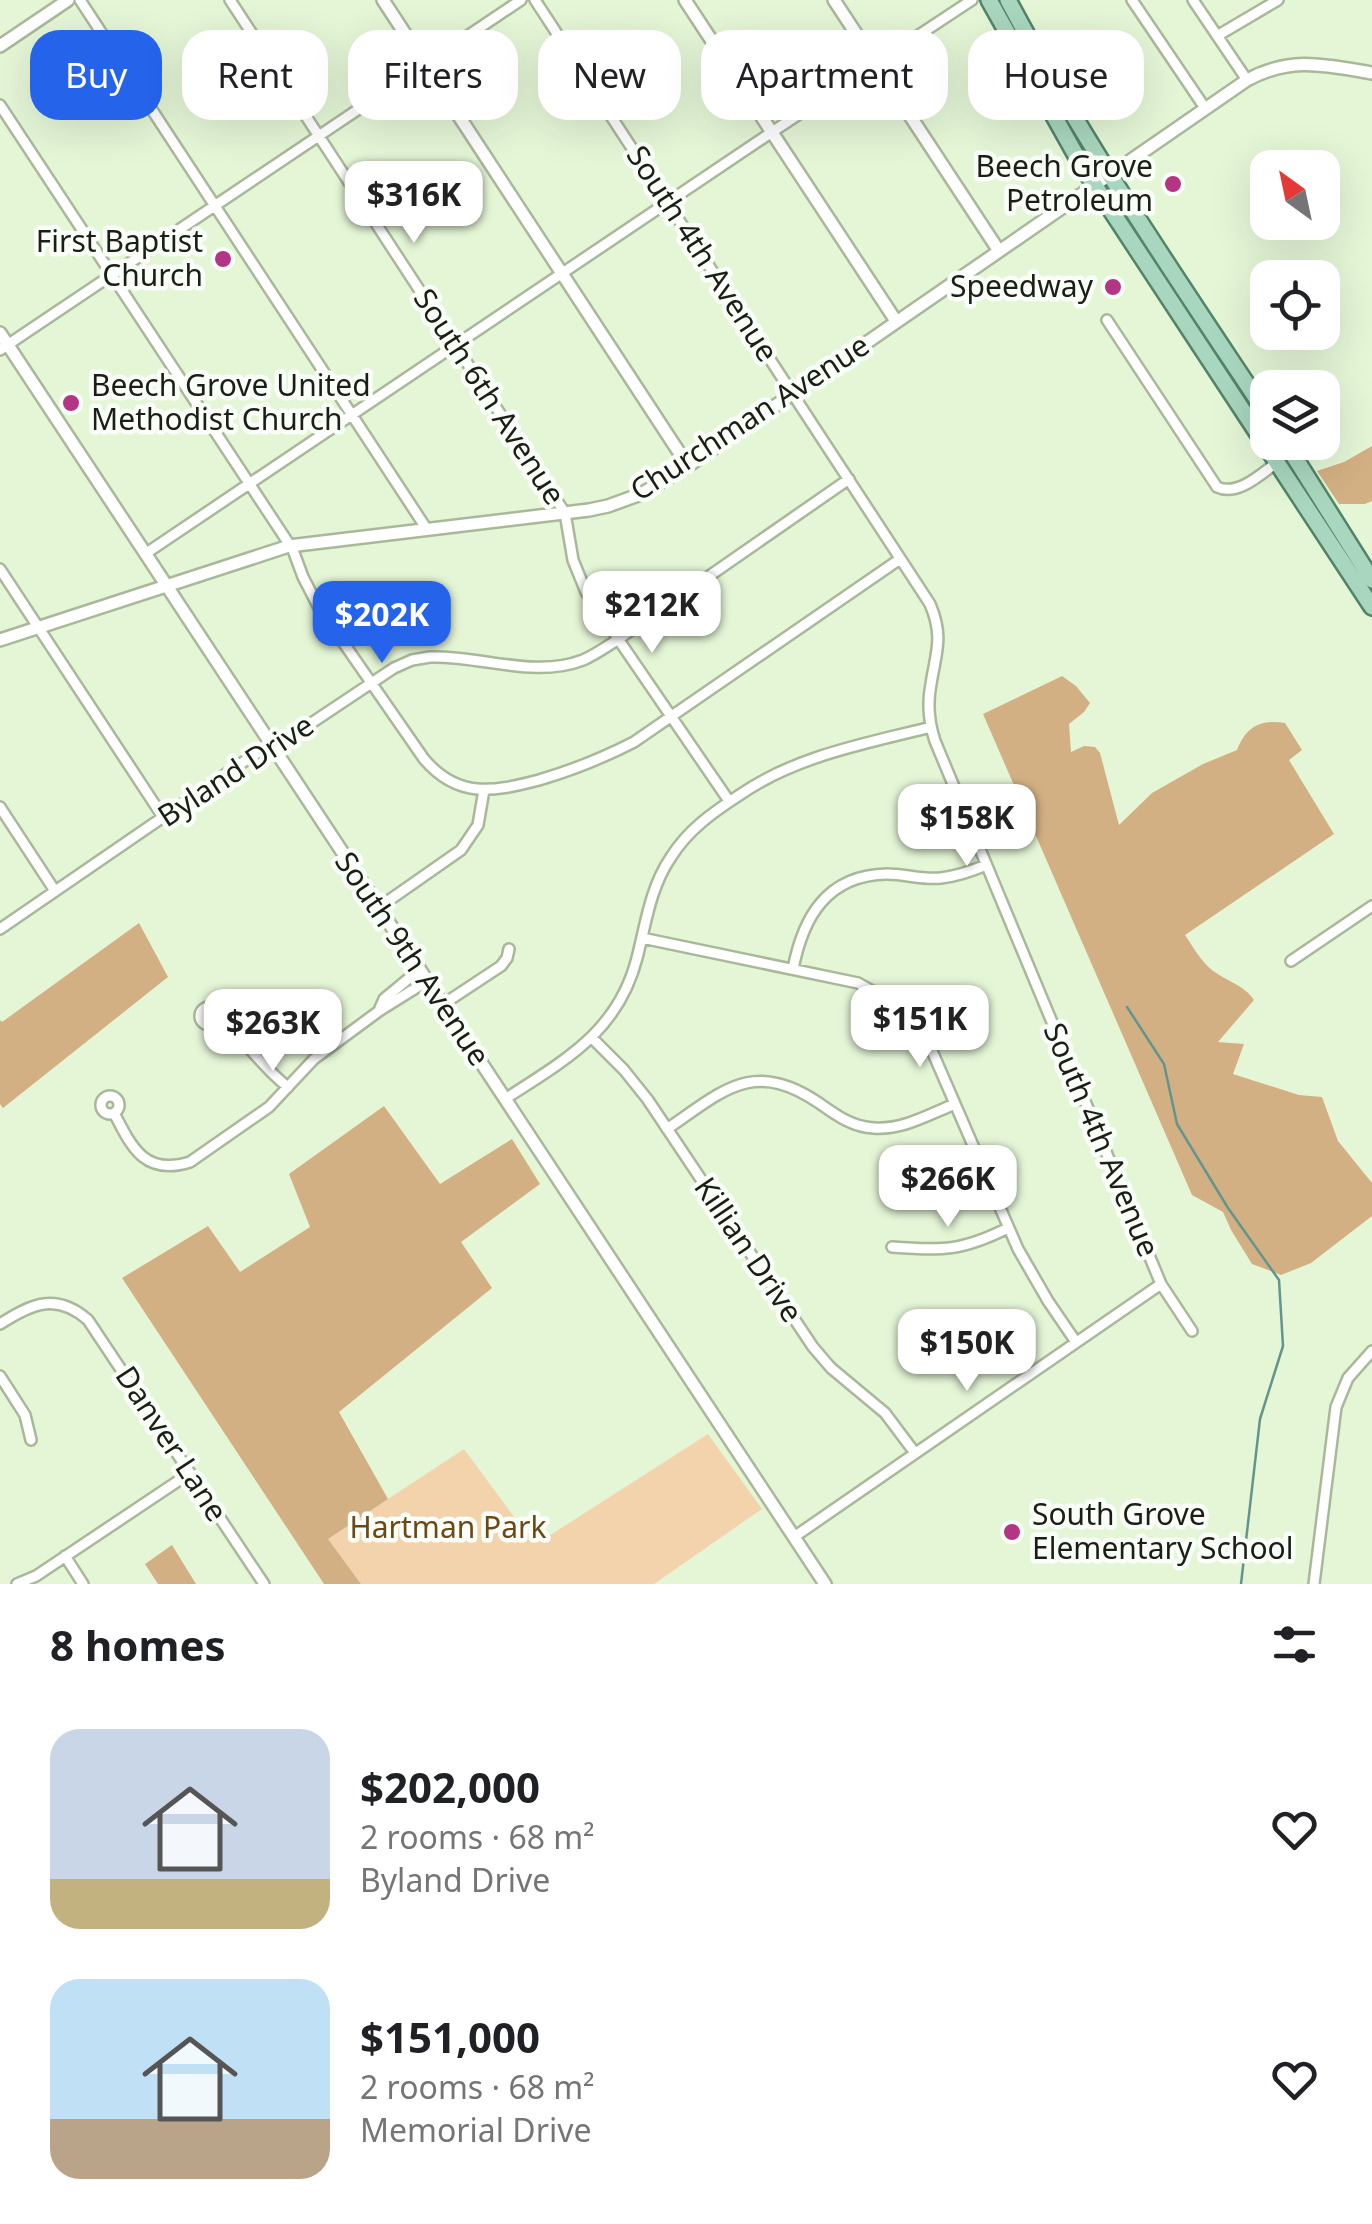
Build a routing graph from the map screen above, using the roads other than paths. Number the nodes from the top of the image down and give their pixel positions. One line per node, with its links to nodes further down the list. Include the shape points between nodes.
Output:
1 (68, 0): 20 (street)
2 (80, 0): 34 (street)
3 (230, 0): 30 (street, South 6th Avenue)
4 (382, 0): 15 (street)
5 (521, 0): 16 (street)
6 (536, 0): 33 (street, South 4th Avenue)
7 (685, 0): 29 (street)
8 (834, 0): 17 (street)
9 (972, 0): 18 (street)
10 (989, 0): 32 (main road)
11 (1008, 0): 31 (main road)
12 (1132, 0): 24 (street)
13 (1193, 0): 19 (street)
14 (1278, 0): 19 (street)
15 (402, 30)
16 (476, 30)
17 (854, 30)
18 (927, 30)
19 (1216, 36): 22 (street)
20 (0, 46)
21 (1372, 73): 22 (street, via 1300,63)
22 (1252, 77): 24 (street, Churchman Avenue)
23 (0, 105): 37 (street)
24 (1205, 108): 31 (street, Churchman Avenue)
25 (348, 116): 30 (street)
26 (462, 120): 36 (street)
27 (790, 120): 29 (street)
28 (913, 120): 35 (street)
29 (772, 132): 33 (street); 39 (street)
30 (318, 136): 34 (street); 41 (street, South 6th Avenue)
31 (1109, 174): 32 (street, Churchman Avenue); 43 (main road)
32 (1094, 185): 35 (street, Churchman Avenue); 48 (main road)
33 (668, 202): 36 (street); 44 (street, South 4th Avenue)
34 (215, 206): 37 (street); 45 (street)
35 (999, 250): 39 (street, Churchman Avenue)
36 (562, 274): 41 (street); 49 (street)
37 (111, 275): 42 (street); 52 (street)
38 (1107, 320): 48 (street, via 1218,487 1233,490)
39 (896, 321): 44 (street, Churchman Avenue)
40 (0, 333): 42 (street, South 9th Avenue)
41 (455, 345): 45 (street); 54 (street, South 6th Avenue)
42 (4, 347): 57 (street, South 9th Avenue)
43 (1250, 389)
44 (793, 393): 49 (street, Churchman Avenue); 50 (street, South 4th Avenue)
45 (352, 414): 52 (street); 55 (street)
46 (1279, 460): 48 (street)
47 (1291, 460): 51 (main road)
48 (1277, 463): 51 (main road)
49 (688, 466): 54 (street, Churchman Avenue, via 634,497)
50 (849, 478): 58 (street, South 4th Avenue); 65 (street, Byland Drive)
51 (1296, 479): 53 (main road)
52 (248, 484): 56 (street); 57 (street)
53 (1313, 506): 60 (main road); 62 (main road)
54 (564, 513): 55 (street, Churchman Avenue); 65 (street, South 6th Avenue, via 578,574)
55 (426, 528): 56 (street, Churchman Avenue)
56 (289, 546): 61 (street, Churchman Avenue); 66 (street, via 318,606)
57 (144, 554): 61 (street, South 9th Avenue)
58 (900, 558): 67 (street); 68 (street, South 4th Avenue, via 930,604 938,630)
59 (0, 569): 63 (street)
60 (1372, 580)
61 (165, 585): 63 (street, Churchman Avenue); 69 (street, South 9th Avenue)
62 (1372, 608)
63 (38, 627): 64 (street, Churchman Avenue); 73 (street)
64 (0, 640)
65 (617, 640): 66 (street, Byland Drive, via 584,660 554,666 426,657); 67 (street, South 6th Avenue)
66 (371, 683): 69 (street, Byland Drive); 70 (street, via 432,768 454,783)
67 (670, 717): 70 (street, via 580,768); 71 (street, South 6th Avenue)
68 (931, 727): 71 (street, via 812,758); 74 (street, South 4th Avenue)
69 (271, 747): 73 (street, Byland Drive); 77 (street, South 9th Avenue)
70 (484, 790): 77 (street, via 479,821 461,850)
71 (729, 801): 79 (street, via 672,855)
72 (0, 807): 75 (street)
73 (162, 817): 75 (street, Byland Drive)
74 (986, 865): 82 (street, via 941,878 890,874 842,886 810,916); 94 (street, South 4th Avenue)
75 (55, 891): 78 (street, Byland Drive)
76 (1372, 906): 81 (street)
77 (378, 908): 83 (street, South 9th Avenue)
78 (0, 929)
79 (642, 938): 82 (street); 86 (street, via 619,1004)
80 (509, 949): 84 (street, via 501,966)
81 (1291, 961)
82 (794, 970): 89 (street, via 858,984 892,1002 922,1034)
83 (423, 975): 84 (street, South 9th Avenue); 87 (street, via 384,998 379,1011)
84 (442, 1004): 88 (street, South 9th Avenue)
85 (217, 1019): 87 (street)
86 (592, 1038): 88 (street); 91 (street, Killian Drive)
87 (288, 1087): 90 (street, via 263,1112 179,1165 142,1158)
88 (506, 1099): 103 (street, South 9th Avenue)
89 (956, 1104): 91 (street, via 905,1124 870,1128 844,1120 794,1088 753,1082 724,1090); 92 (street)
90 (114, 1114)
91 (667, 1129): 101 (street, Killian Drive, via 813,1347 886,1413)
92 (1008, 1228): 93 (street, via 952,1249); 97 (street)
93 (892, 1247)
94 (1161, 1284): 96 (street, South 4th Avenue); 97 (street)
95 (0, 1324): 102 (street, Danver Lane, via 32,1305 73,1309 95,1328)
96 (1192, 1331)
97 (1076, 1342): 101 (street)
98 (1372, 1351): 109 (street, via 1348,1378 1336,1407)
99 (0, 1376): 100 (street, via 25,1415)
100 (31, 1440)
101 (915, 1454): 103 (street)
102 (190, 1473): 104 (street); 107 (street, Danver Lane)
103 (794, 1537): 108 (street, South 9th Avenue)
104 (65, 1556): 105 (street); 106 (street)
105 (17, 1584)
106 (83, 1584)
107 (264, 1584)
108 (825, 1584)
109 (1314, 1584)

